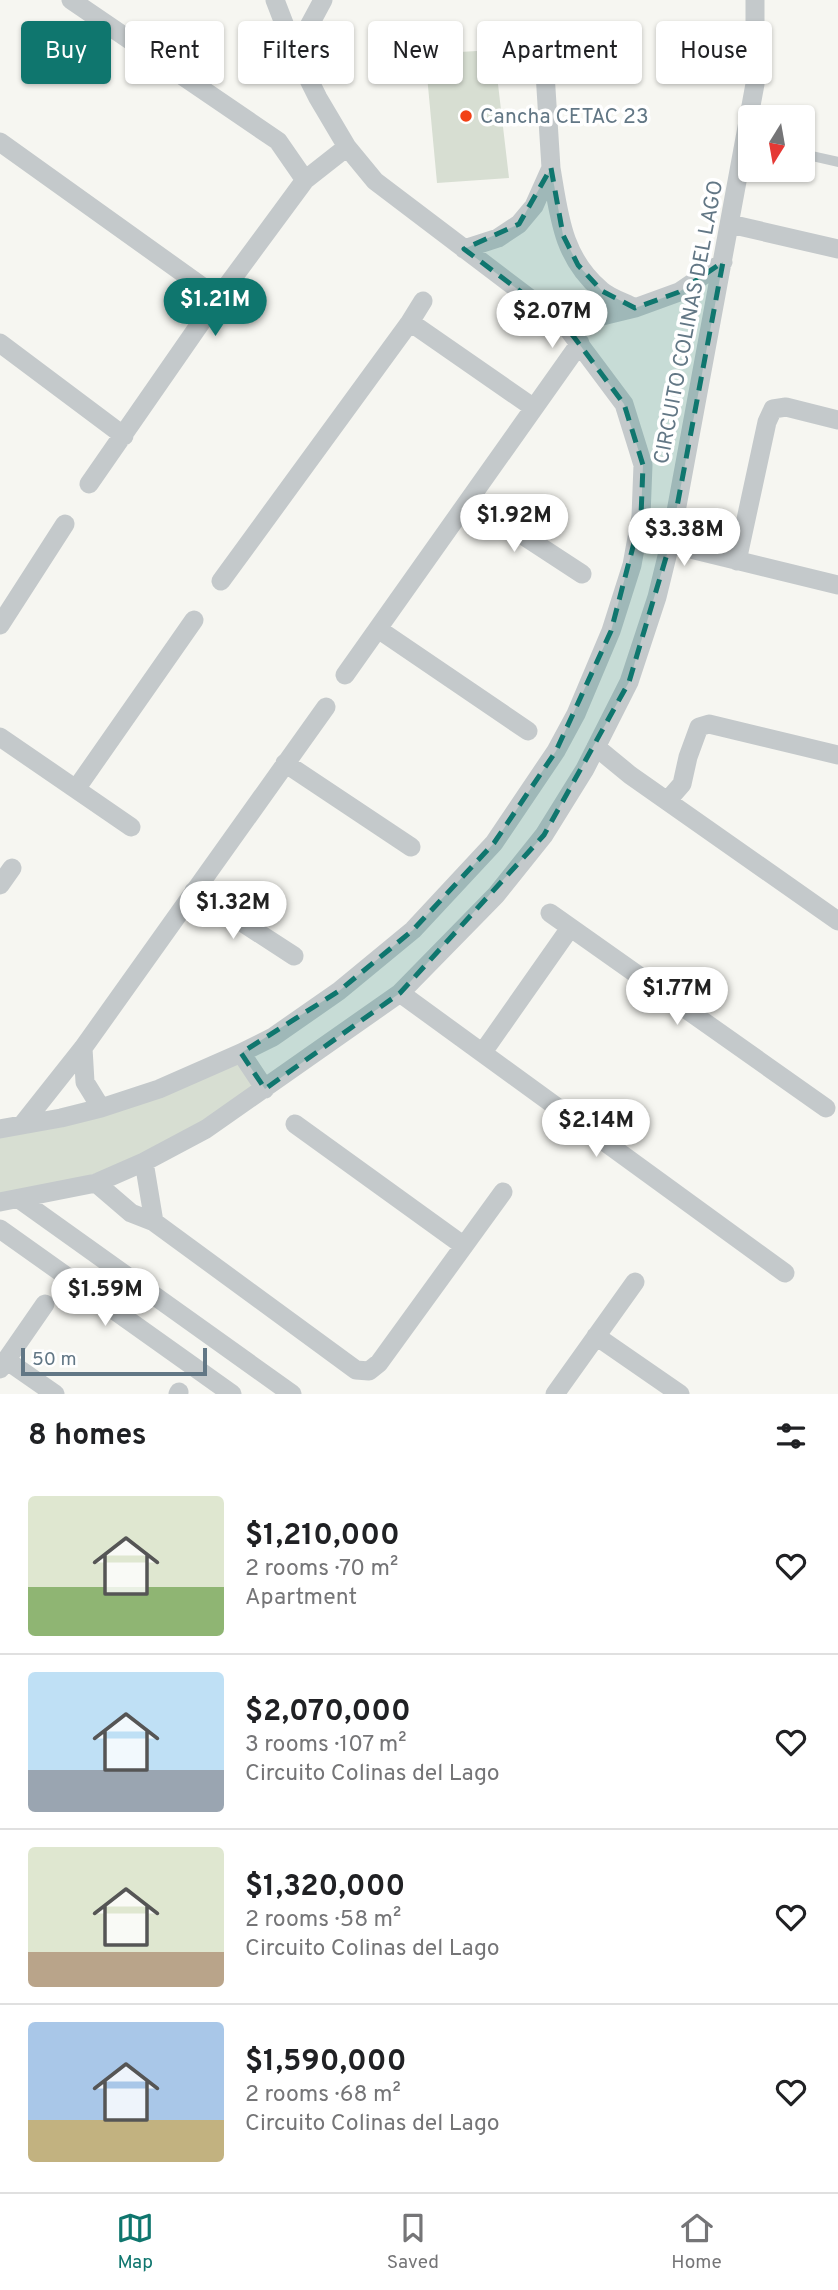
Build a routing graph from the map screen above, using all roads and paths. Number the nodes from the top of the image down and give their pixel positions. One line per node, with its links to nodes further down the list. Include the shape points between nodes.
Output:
1 (71, 0): 15 (street, via 278,141)
2 (275, 0): 5 (street, CIRCUITO COLINAS DEL LAGO)
3 (323, 0): 6 (street)
4 (755, 0): 9 (street, CIRCUITO COLINAS DEL LAGO)
5 (283, 21)
6 (312, 21)
7 (311, 84): 11 (street, CIRCUITO COLINAS DEL LAGO)
8 (546, 84): 14 (street)
9 (752, 105)
10 (0, 142): 21 (street)
11 (347, 147): 15 (street); 18 (street, CIRCUITO COLINAS DEL LAGO, via 375,181)
12 (816, 157): 13 (lane)
13 (838, 162)
14 (551, 168): 18 (street, via 534,206 519,224 498,238); 23 (street, via 562,235 578,265 602,291)
15 (305, 180): 21 (street)
16 (739, 182): 17 (street, CIRCUITO COLINAS DEL LAGO)
17 (730, 224): 19 (street); 20 (street, CIRCUITO COLINAS DEL LAGO)
18 (464, 249): 25 (street, CIRCUITO COLINAS DEL LAGO)
19 (838, 249)
20 (723, 262): 23 (street, via 679,292); 34 (street, CIRCUITO COLINAS DEL LAGO)
21 (219, 298): 30 (street)
22 (423, 301): 24 (street)
23 (635, 308): 25 (street)
24 (410, 322): 28 (street); 37 (street)
25 (565, 326): 27 (street, CIRCUITO COLINAS DEL LAGO)
26 (0, 343): 30 (street)
27 (580, 343): 28 (street); 47 (street, CIRCUITO COLINAS DEL LAGO, via 625,404 643,465 641,516 632,565 611,631)
28 (534, 408): 32 (street)
29 (838, 420): 35 (street, via 786,407 774,409 767,422)
30 (124, 436): 31 (street)
31 (89, 484)
32 (470, 500): 36 (street); 41 (street)
33 (65, 524): 40 (street)
34 (670, 544): 35 (street); 46 (street, CIRCUITO COLINAS DEL LAGO, via 629,682)
35 (737, 561): 38 (street)
36 (582, 574)
37 (222, 581)
38 (838, 585)
39 (194, 620): 51 (street)
40 (0, 625)
41 (378, 629): 42 (street); 44 (street)
42 (345, 675)
43 (326, 707): 49 (street)
44 (528, 731)
45 (0, 737): 51 (street)
46 (596, 747): 50 (street, CIRCUITO COLINAS DEL LAGO); 52 (street)
47 (556, 751): 50 (street); 65 (street, CIRCUITO COLINAS DEL LAGO, via 494,843 413,930 339,991 273,1037)
48 (838, 755): 52 (street, via 709,724 699,727 682,784)
49 (285, 763): 54 (street); 57 (street)
50 (585, 769): 62 (street, CIRCUITO COLINAS DEL LAGO, via 544,835 496,895)
51 (76, 789): 53 (street)
52 (668, 800): 59 (street)
53 (131, 827)
54 (411, 847)
55 (12, 868): 56 (street)
56 (0, 885)
57 (194, 891): 61 (street); 63 (street)
58 (550, 914): 60 (street)
59 (838, 921)
60 (570, 928): 64 (street); 68 (street)
61 (294, 957)
62 (400, 993): 64 (street); 66 (street, CIRCUITO COLINAS DEL LAGO)
63 (83, 1048): 67 (street, via 85,1082); 70 (street)
64 (483, 1052): 79 (street)
65 (241, 1053): 66 (street); 67 (street, CIRCUITO COLINAS DEL LAGO, via 159,1089)
66 (265, 1089): 72 (street, CIRCUITO COLINAS DEL LAGO, via 206,1129)
67 (101, 1108): 70 (street, CIRCUITO COLINAS DEL LAGO)
68 (826, 1108)
69 (295, 1124): 78 (street)
70 (22, 1125): 71 (street, CIRCUITO COLINAS DEL LAGO)
71 (0, 1129)
72 (144, 1162): 73 (street, CIRCUITO COLINAS DEL LAGO); 76 (street)
73 (96, 1183): 75 (street, CIRCUITO COLINAS DEL LAGO); 76 (street, via 131,1213)
74 (503, 1192): 78 (street)
75 (10, 1201): 86 (street)
76 (154, 1222): 78 (street, via 356,1370 369,1371 379,1363)
77 (0, 1229): 85 (street)
78 (464, 1246)
79 (785, 1273)
80 (635, 1282): 82 (street)
81 (45, 1304): 83 (street)
82 (596, 1336): 87 (street); 88 (street)
83 (3, 1364): 84 (street)
84 (55, 1394)
85 (232, 1394)
86 (292, 1394)
87 (555, 1394)
88 (680, 1394)

